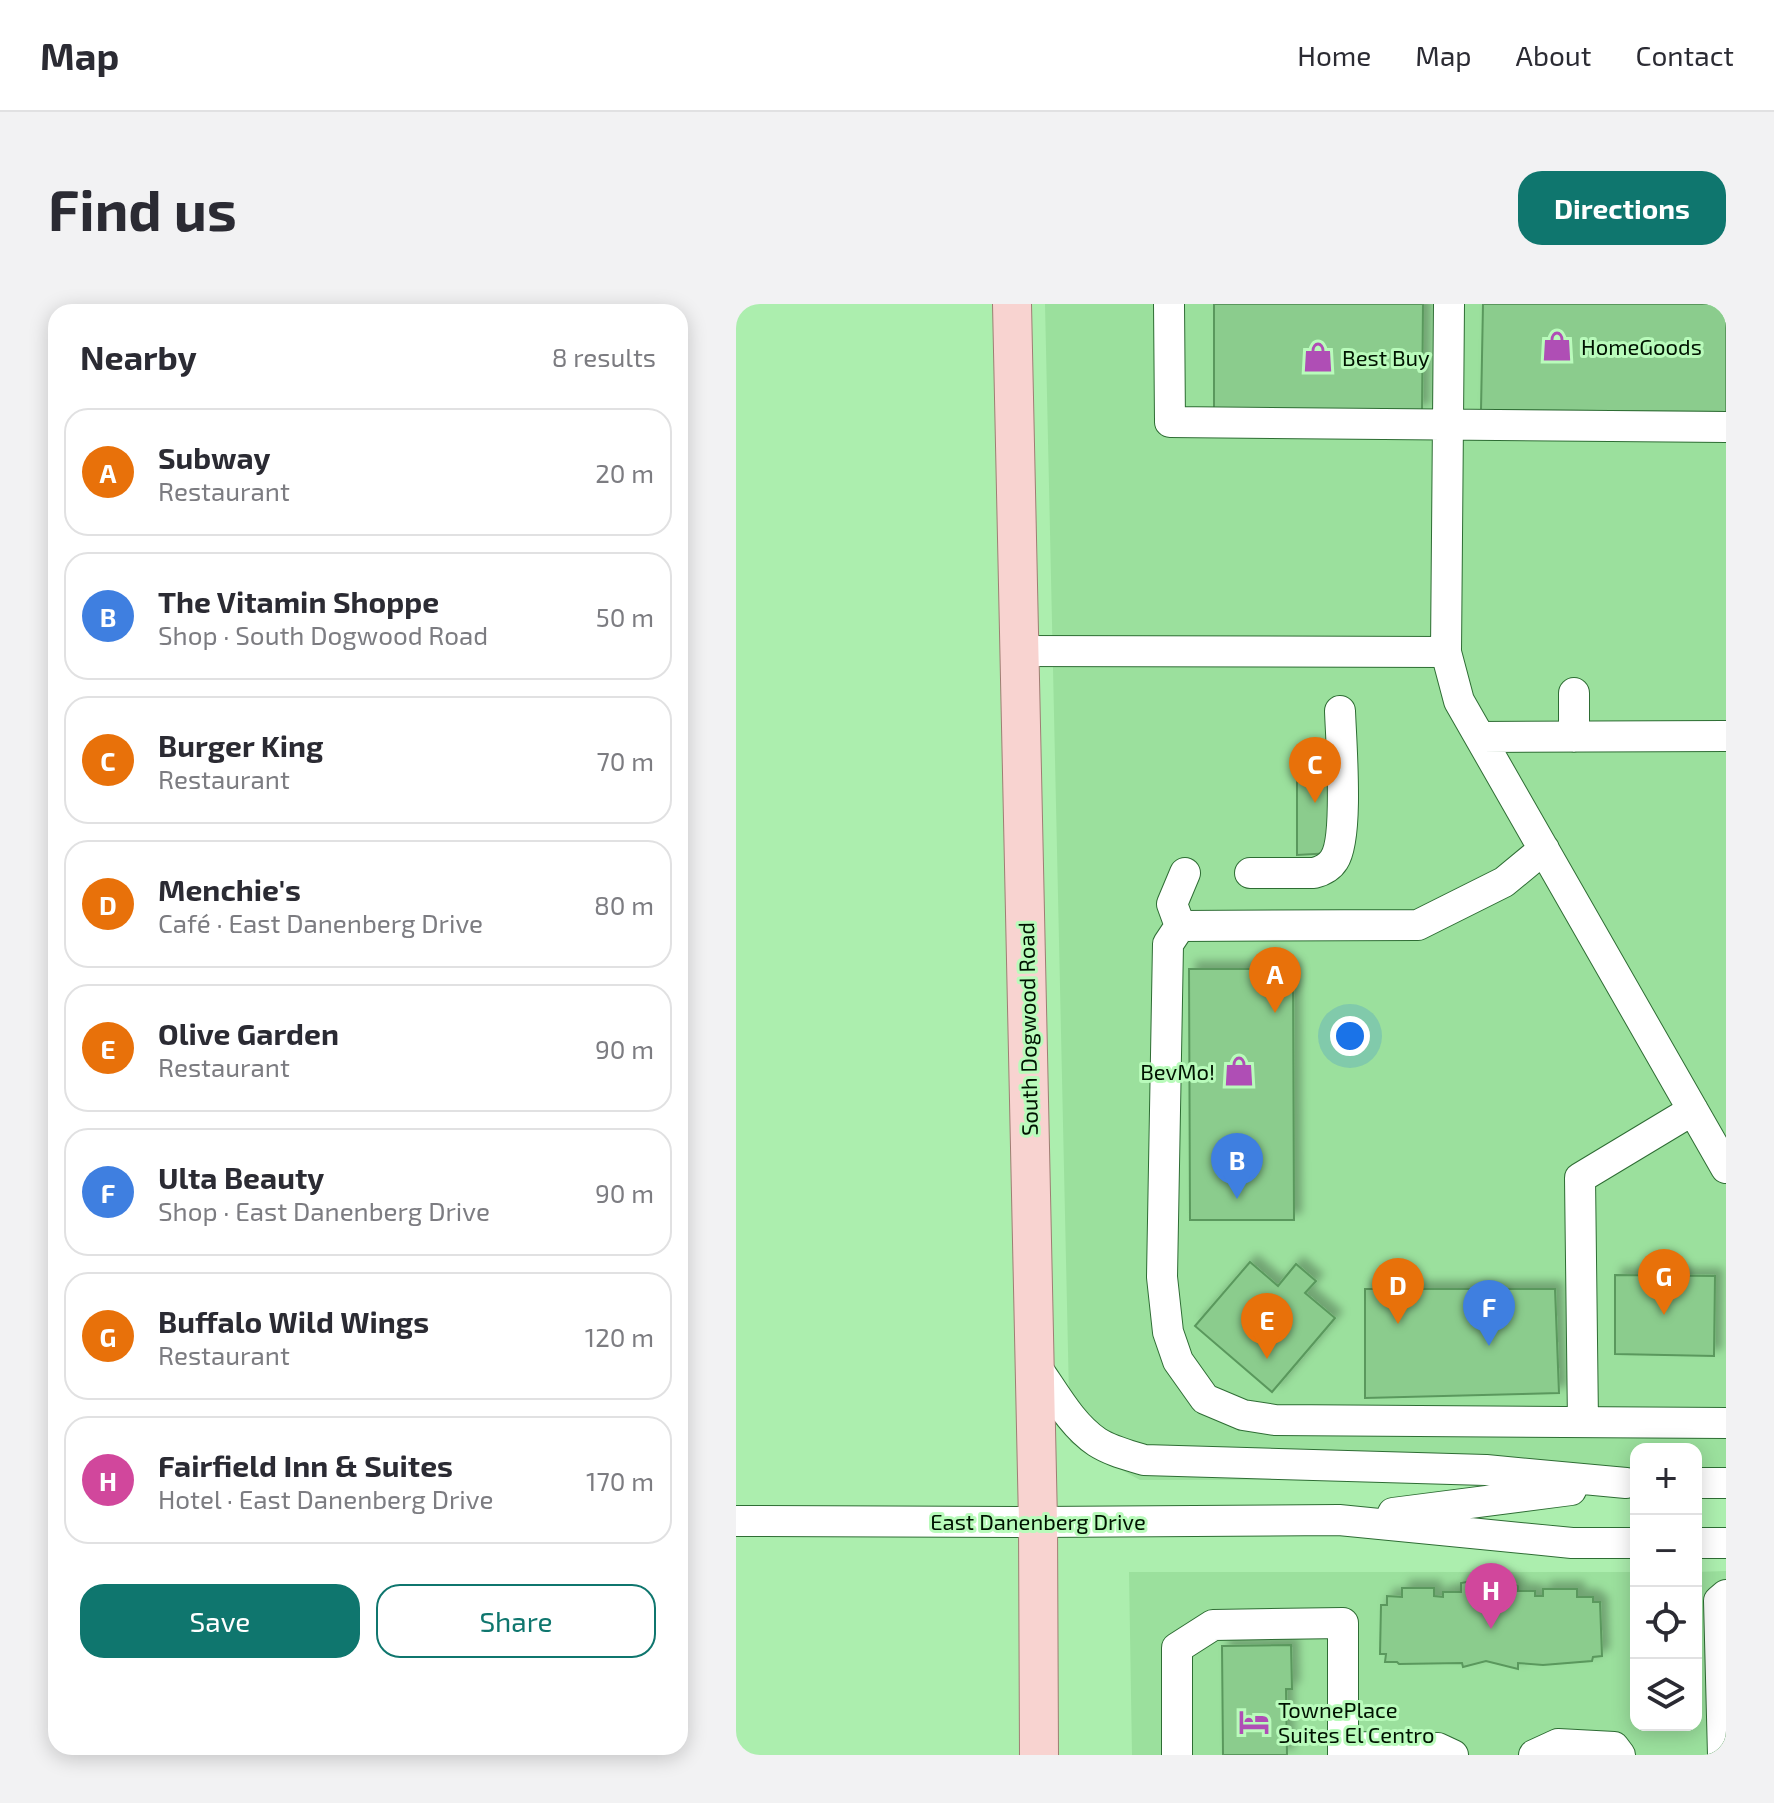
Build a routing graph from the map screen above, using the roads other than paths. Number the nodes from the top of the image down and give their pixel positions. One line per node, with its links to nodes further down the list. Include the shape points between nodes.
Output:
1 (1012, 304): 6 (main road, South Dogwood Road)
2 (1169, 304): 4 (street, via 1170,422)
3 (1449, 304): 4 (street)
4 (1448, 425): 5 (street); 7 (street)
5 (1726, 427)
6 (1019, 651): 7 (street); 19 (main road, South Dogwood Road)
7 (1446, 652): 11 (street, via 1459,701)
8 (1574, 693): 12 (street)
9 (1340, 711): 15 (street, via 1342,826 1333,863 1314,873)
10 (1726, 736): 12 (street)
11 (1480, 737): 12 (street); 13 (street)
12 (1574, 737)
13 (1544, 849): 16 (street, via 1504,882 1418,925); 17 (street)
14 (1185, 873): 16 (street, via 1172,904)
15 (1250, 873)
16 (1180, 926): 20 (street, via 1168,944 1162,1277 1168,1332 1178,1361 1205,1399 1243,1415 1275,1420)
17 (1693, 1110): 18 (street); 20 (street, via 1580,1178)
18 (1726, 1168)
19 (1034, 1364): 22 (street, via 1079,1428 1114,1451 1144,1460 1486,1470); 28 (main road, South Dogwood Road)
20 (1583, 1422): 21 (street)
21 (1726, 1423)
22 (1630, 1483)
23 (1630, 1483): 26 (street, East Danenberg Drive)
24 (1702, 1483): 25 (street)
25 (1726, 1483)
26 (1339, 1520): 28 (street, East Danenberg Drive); 29 (street, East Danenberg Drive, via 1572,1543)
27 (736, 1521): 28 (street, East Danenberg Drive)
28 (1038, 1522): 35 (main road, South Dogwood Road)
29 (1630, 1543)
30 (1702, 1543): 31 (street)
31 (1726, 1543)
32 (1722, 1598): 33 (street)
33 (1724, 1674): 40 (street)
34 (1343, 1751): 36 (street, via 1343,1623 1213,1625 1177,1648); 37 (street, via 1438,1748)
35 (1039, 1755)
36 (1177, 1755)
37 (1453, 1755)
38 (1534, 1755): 39 (street, via 1558,1744 1614,1747)
39 (1620, 1755)
40 (1723, 1755)

